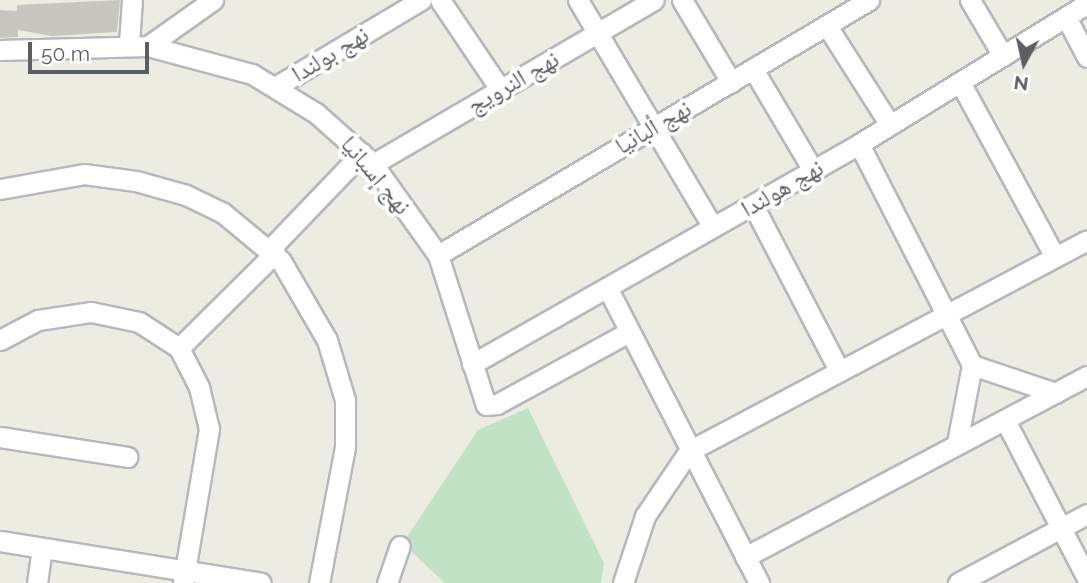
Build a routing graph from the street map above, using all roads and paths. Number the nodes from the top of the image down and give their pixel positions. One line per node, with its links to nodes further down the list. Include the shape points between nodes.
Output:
1 (132, 0): 15 (street)
2 (212, 0): 15 (street)
3 (421, 0): 22 (street, نهج بولندا)
4 (440, 0): 23 (street)
5 (578, 0): 14 (street)
6 (653, 0): 14 (street, نهج النرويج)
7 (682, 0): 20 (street)
8 (869, 0): 11 (street, نهج ألبانيا)
9 (970, 0): 17 (street)
10 (1087, 4): 12 (street, نهج هولندا)
11 (843, 7): 13 (street, نهج ألبانيا)
12 (1066, 17): 17 (street, نهج هولندا); 18 (street)
13 (827, 26): 19 (street, نهج ألبانيا); 25 (street)
14 (599, 33): 23 (street, نهج النرويج); 24 (street)
15 (139, 44): 16 (street, نهج إسبانيا); 22 (street, نهج إسبانيا, via 231,66)
16 (0, 50)
17 (1003, 56): 21 (street, نهج هولندا)
18 (1087, 57)
19 (753, 69): 20 (street, نهج ألبانيا); 28 (street)
20 (731, 82): 24 (street, نهج ألبانيا)
21 (960, 82): 25 (street, نهج هولندا); 35 (street)
22 (275, 87): 27 (street, نهج إسبانيا, via 316,113)
23 (500, 89): 27 (street, نهج النرويج)
24 (654, 125): 31 (street); 34 (street, نهج ألبانيا)
25 (890, 125): 26 (street, نهج هولندا)
26 (859, 144): 28 (street, نهج هولندا); 37 (street)
27 (367, 158): 33 (street, نهج النرويج); 34 (street, نهج إسبانيا)
28 (813, 170): 30 (street, نهج هولندا)
29 (0, 189): 33 (street, via 84,174 136,181 186,195 223,213)
30 (753, 205): 31 (street, نهج هولندا); 43 (street)
31 (713, 227): 36 (street, نهج هولندا)
32 (1087, 240): 35 (street)
33 (273, 251): 40 (street, نهج النرويج); 61 (street, via 327,340 345,400 345,447)
34 (438, 256): 41 (street, نهج إسبانيا)
35 (1055, 257): 37 (street)
36 (608, 289): 38 (street); 41 (street, نهج هولندا)
37 (947, 314): 42 (street); 43 (street)
38 (628, 333): 41 (street, نهج إسبانيا, via 492,406 483,398); 49 (street)
39 (0, 340): 40 (street, via 38,320 91,312 139,322)
40 (179, 348): 57 (street, via 200,387 209,429)
41 (472, 364)
42 (972, 365): 45 (street); 48 (street)
43 (839, 370): 49 (street)
44 (1087, 376): 45 (street)
45 (1055, 393): 46 (street)
46 (1005, 420): 48 (street); 52 (street)
47 (0, 437): 50 (street)
48 (957, 443): 56 (street)
49 (689, 452): 56 (street); 63 (street, via 645,516)
50 (127, 457)
51 (1087, 514): 52 (street)
52 (1060, 529): 58 (street); 65 (street)
53 (0, 541): 55 (street)
54 (400, 546): 62 (street)
55 (42, 548): 57 (street); 59 (street)
56 (745, 557): 64 (street)
57 (184, 576): 60 (street)
58 (1087, 578)
59 (37, 583)
60 (261, 583)
61 (319, 583)
62 (387, 583)
63 (623, 583)
64 (759, 583)
65 (958, 583)

